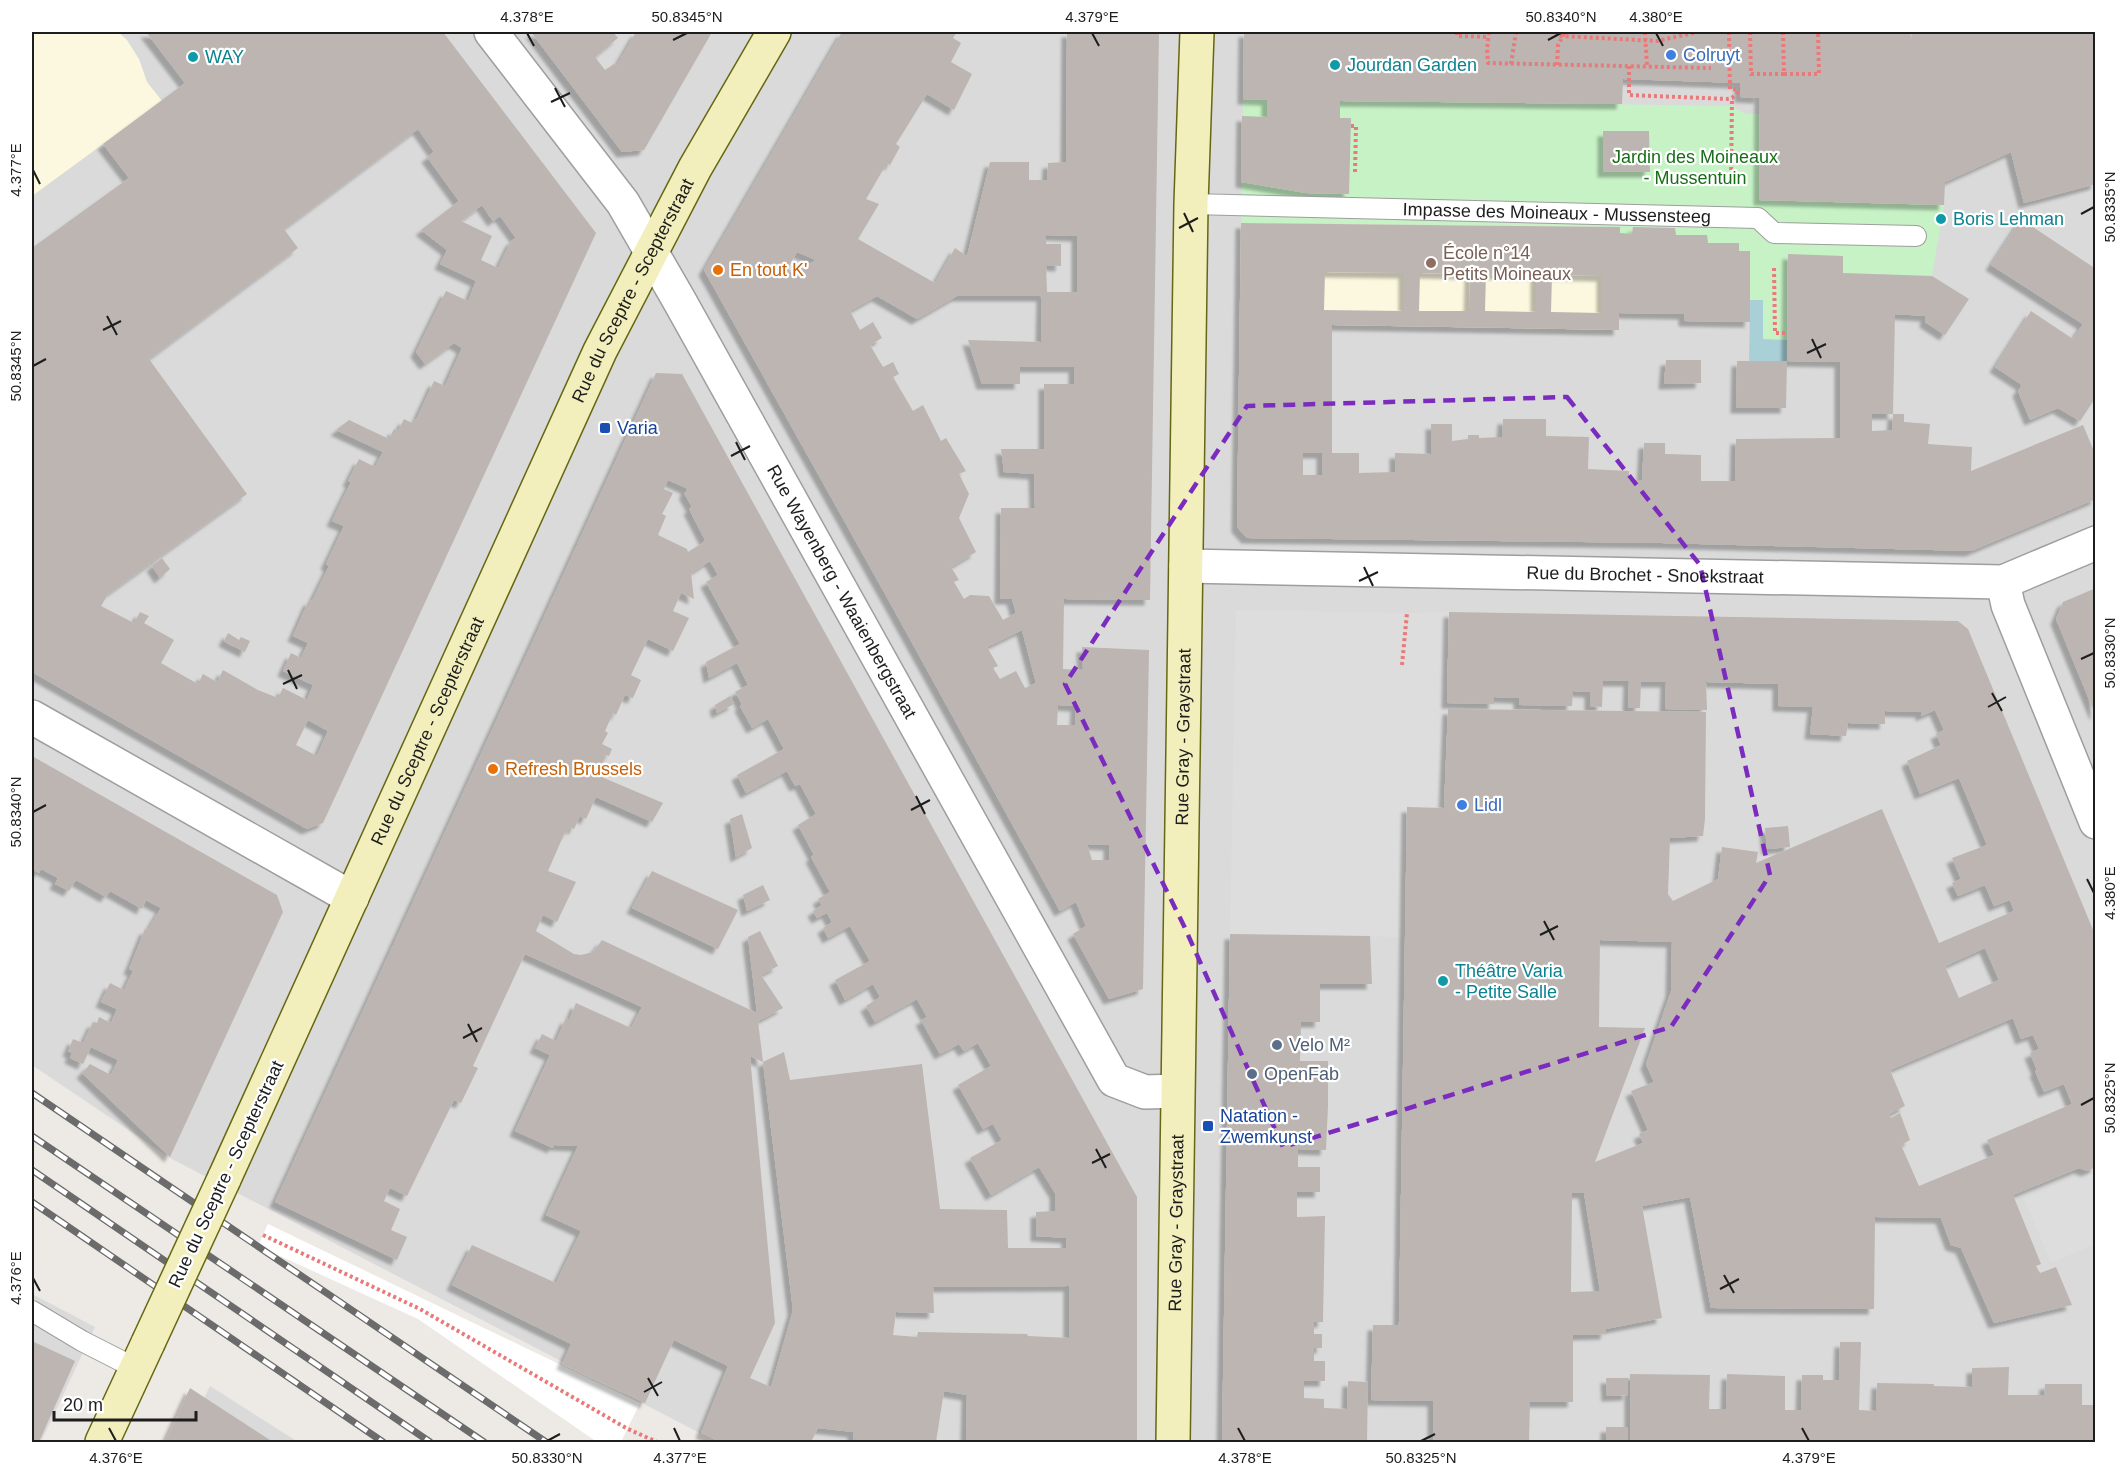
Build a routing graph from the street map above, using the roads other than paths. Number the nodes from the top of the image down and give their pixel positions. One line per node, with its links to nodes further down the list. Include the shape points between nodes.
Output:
1 (491, 32): 6 (street, Rue Wayenberg - Waaienbergstraat, via 623,203)
2 (774, 32): 6 (street, Rue du Sceptre - Scepterstraat, via 695,168)
3 (1197, 32): 4 (street, Rue Gray - Graystraat)
4 (1191, 204): 5 (lane, Impasse des Moineaux - Mussensteeg, via 1758,218 1774,233); 8 (street, Rue Gray - Graystraat)
5 (1916, 236)
6 (652, 253): 12 (street, Rue du Sceptre - Scepterstraat, via 600,351); 13 (street, Rue Wayenberg - Waaienbergstraat, via 1114,1080 1145,1092)
7 (2096, 543): 9 (street, Rue du Brochet - Snoekstraat)
8 (1186, 566): 9 (street, Rue du Brochet - Snoekstraat); 13 (street, Rue Gray - Graystraat)
9 (2003, 582): 11 (street, via 2008,605)
10 (32, 717): 12 (street)
11 (2096, 822)
12 (352, 898): 15 (street, Rue du Sceptre - Scepterstraat, bridge)
13 (1177, 1091): 17 (street, Rue Gray - Graystraat)
14 (32, 1311): 15 (lane, via 82,1341)
15 (137, 1365): 16 (street, Rue du Sceptre - Scepterstraat)
16 (102, 1443)
17 (1173, 1443)

